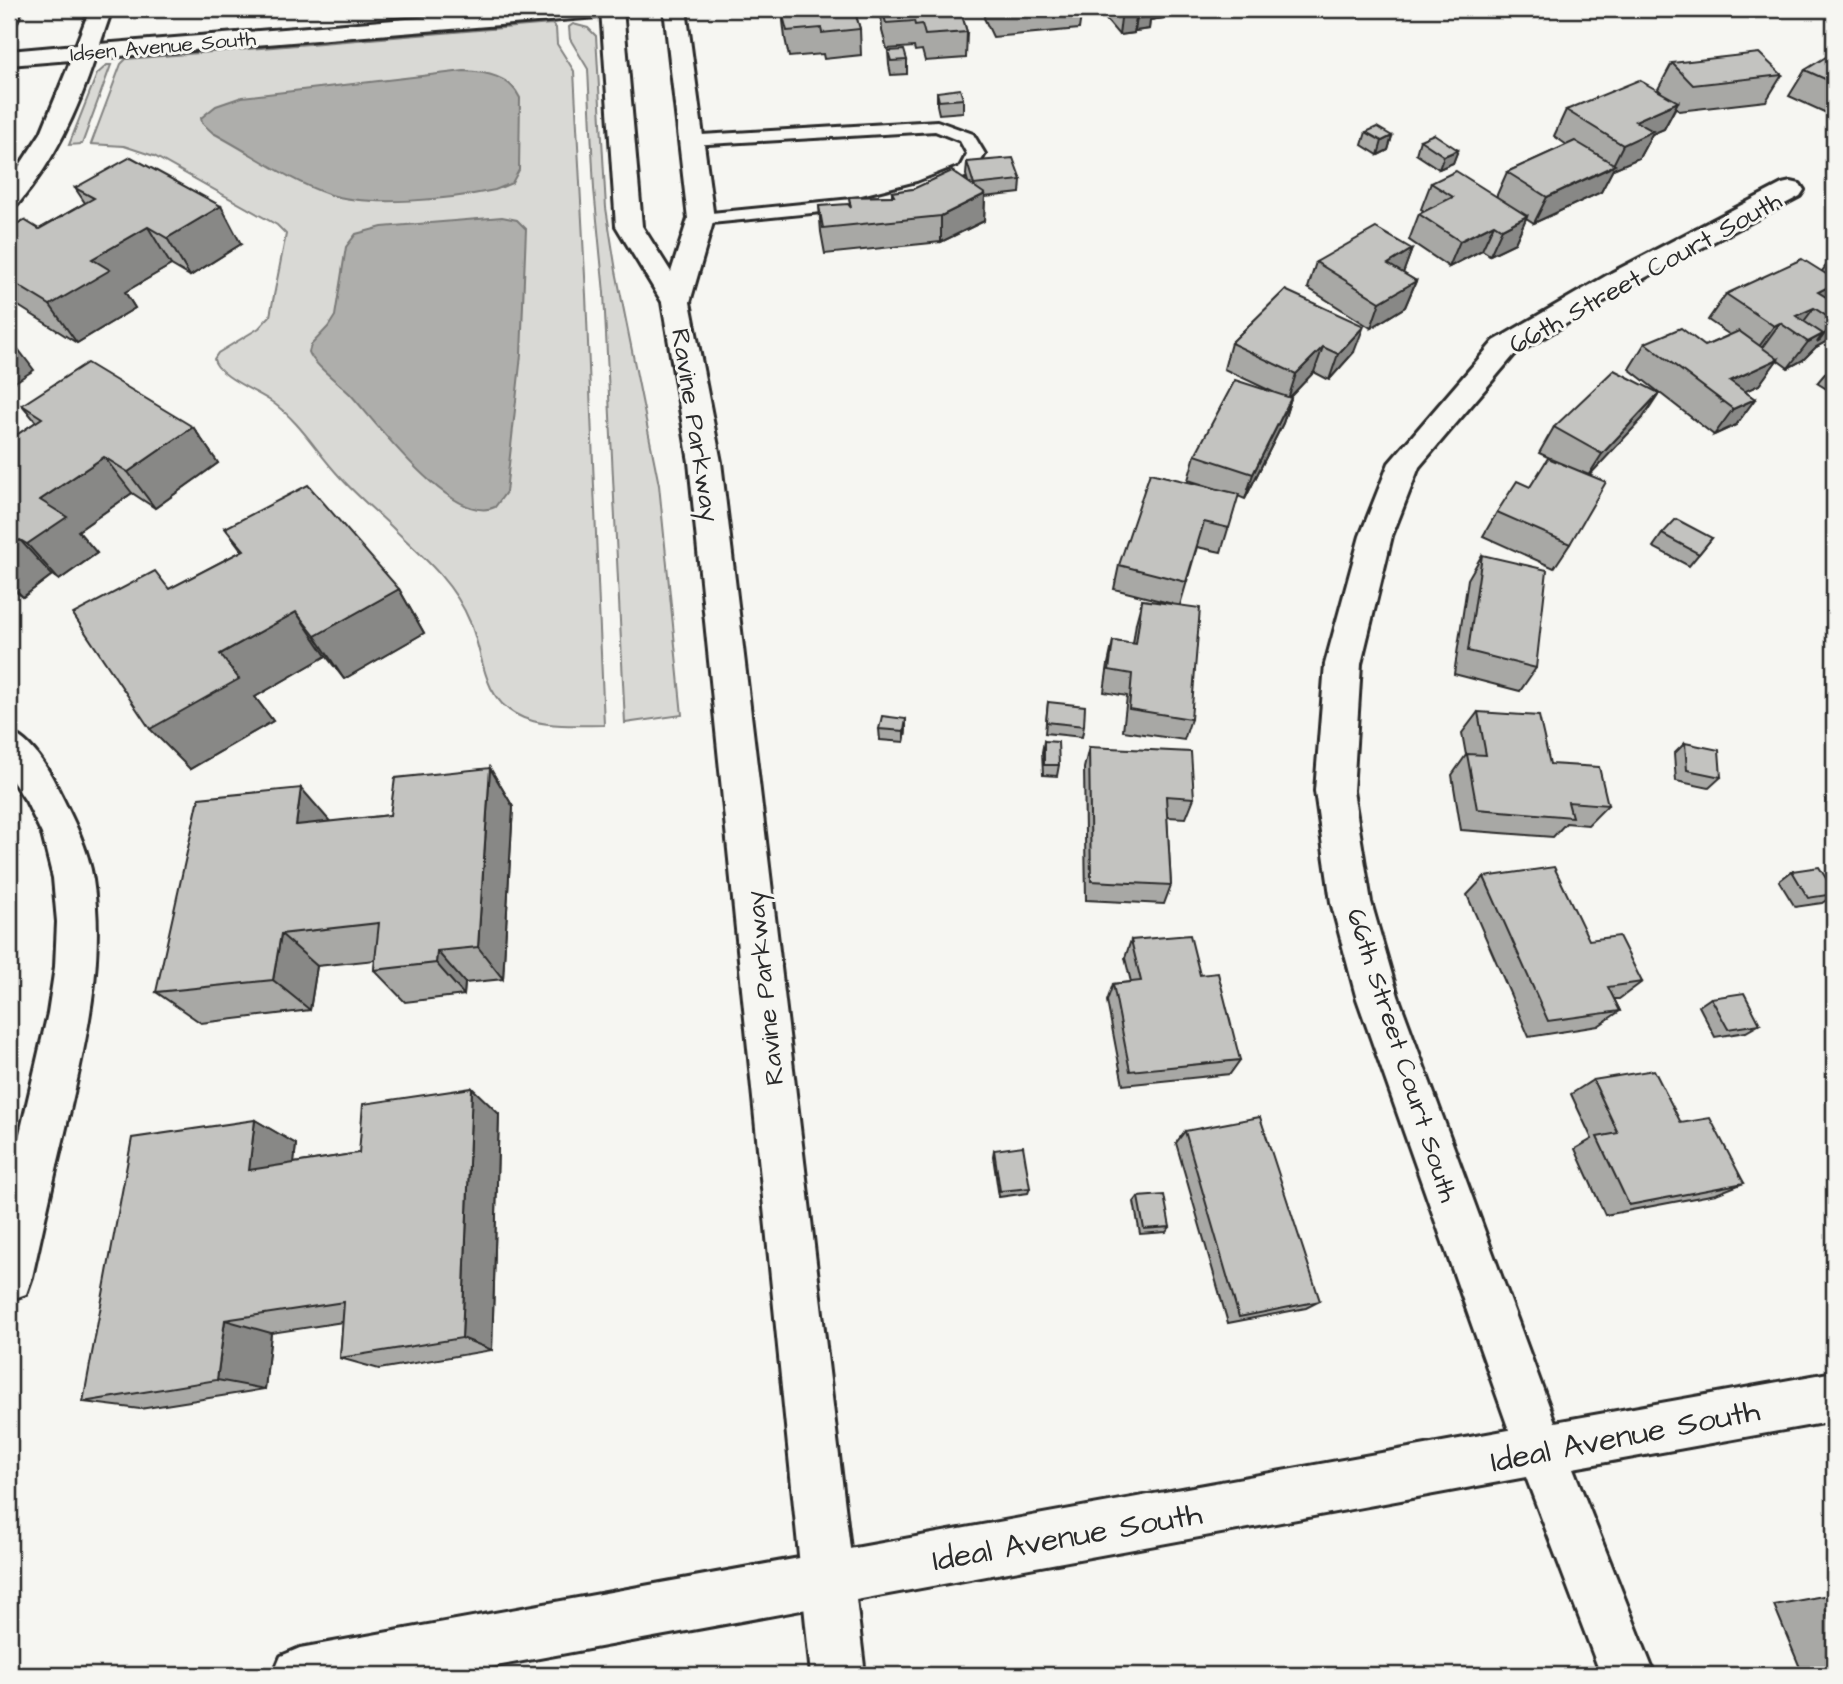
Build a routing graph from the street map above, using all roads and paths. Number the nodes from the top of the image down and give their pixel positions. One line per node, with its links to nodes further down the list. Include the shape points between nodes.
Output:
1 (101, 9): 4 (street)
2 (611, 9): 4 (street, Idsen Avenue South); 10 (street, Ravine Parkway, via 629,226)
3 (675, 9): 6 (street, Ravine Parkway)
4 (85, 52): 5 (street, Idsen Avenue South); 8 (street, via 47,146)
5 (9, 58)
6 (691, 140): 9 (street, Ravine Parkway); 9 (lane, via 937,126 967,138 976,154 967,170 923,188 862,203)
7 (1791, 190): 14 (street, 66th Street Court South, via 1620,279 1504,348 1405,463 1376,536 1343,664 1334,791 1351,902 1377,996)
8 (9, 198)
9 (701, 219): 10 (street, Ravine Parkway)
10 (676, 302): 15 (street, Ravine Parkway, via 715,541)
11 (9, 747): 12 (street, via 42,792 58,825 73,872 78,926 70,1011)
12 (9, 1277)
13 (1834, 1396): 14 (street, Ideal Avenue South)
14 (1541, 1451): 15 (street, Ideal Avenue South); 18 (street, 66th Street Court South)
15 (828, 1579): 16 (street, Ideal Avenue South); 17 (street, Ravine Parkway)
16 (300, 1675)
17 (838, 1675)
18 (1628, 1675)

